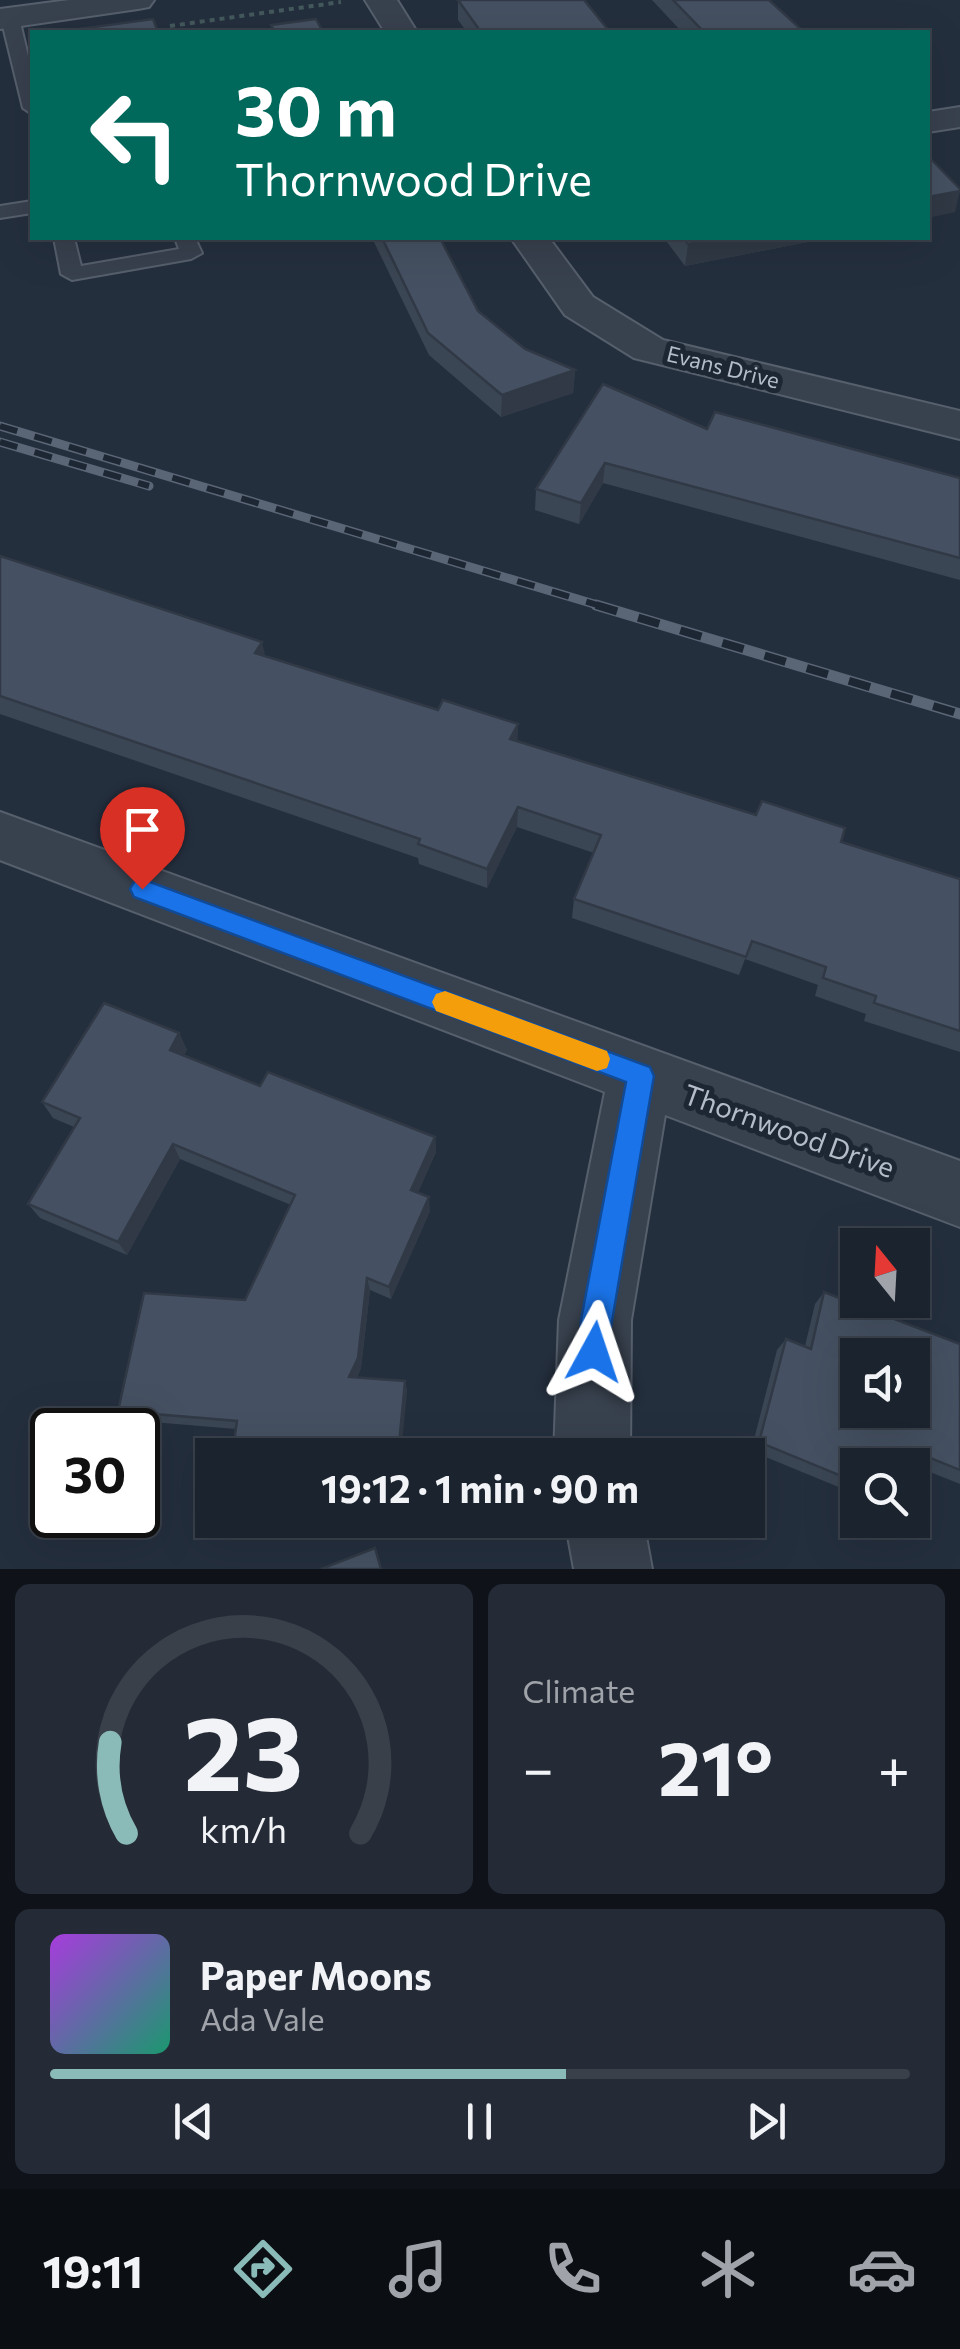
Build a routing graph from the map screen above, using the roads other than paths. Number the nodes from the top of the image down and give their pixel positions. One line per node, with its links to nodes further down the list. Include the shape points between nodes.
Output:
1 (138, 0): 3 (street)
2 (381, 0): 4 (street)
3 (5, 18): 5 (lane)
4 (400, 30)
5 (30, 101)
6 (960, 116): 7 (street)
7 (930, 122)
8 (30, 206): 9 (lane)
9 (0, 212)
10 (64, 240): 11 (lane, via 72,274 191,254)
11 (186, 240)
12 (531, 240): 13 (street, Evans Drive, via 578,306 649,349)
13 (960, 426)
14 (0, 836): 15 (street, Thornwood Drive)
15 (640, 1076): 16 (street, Thornwood Drive); 17 (street, via 595,1320)
16 (960, 1194)
17 (592, 1438)
18 (608, 1538): 19 (street)
19 (614, 1569)

